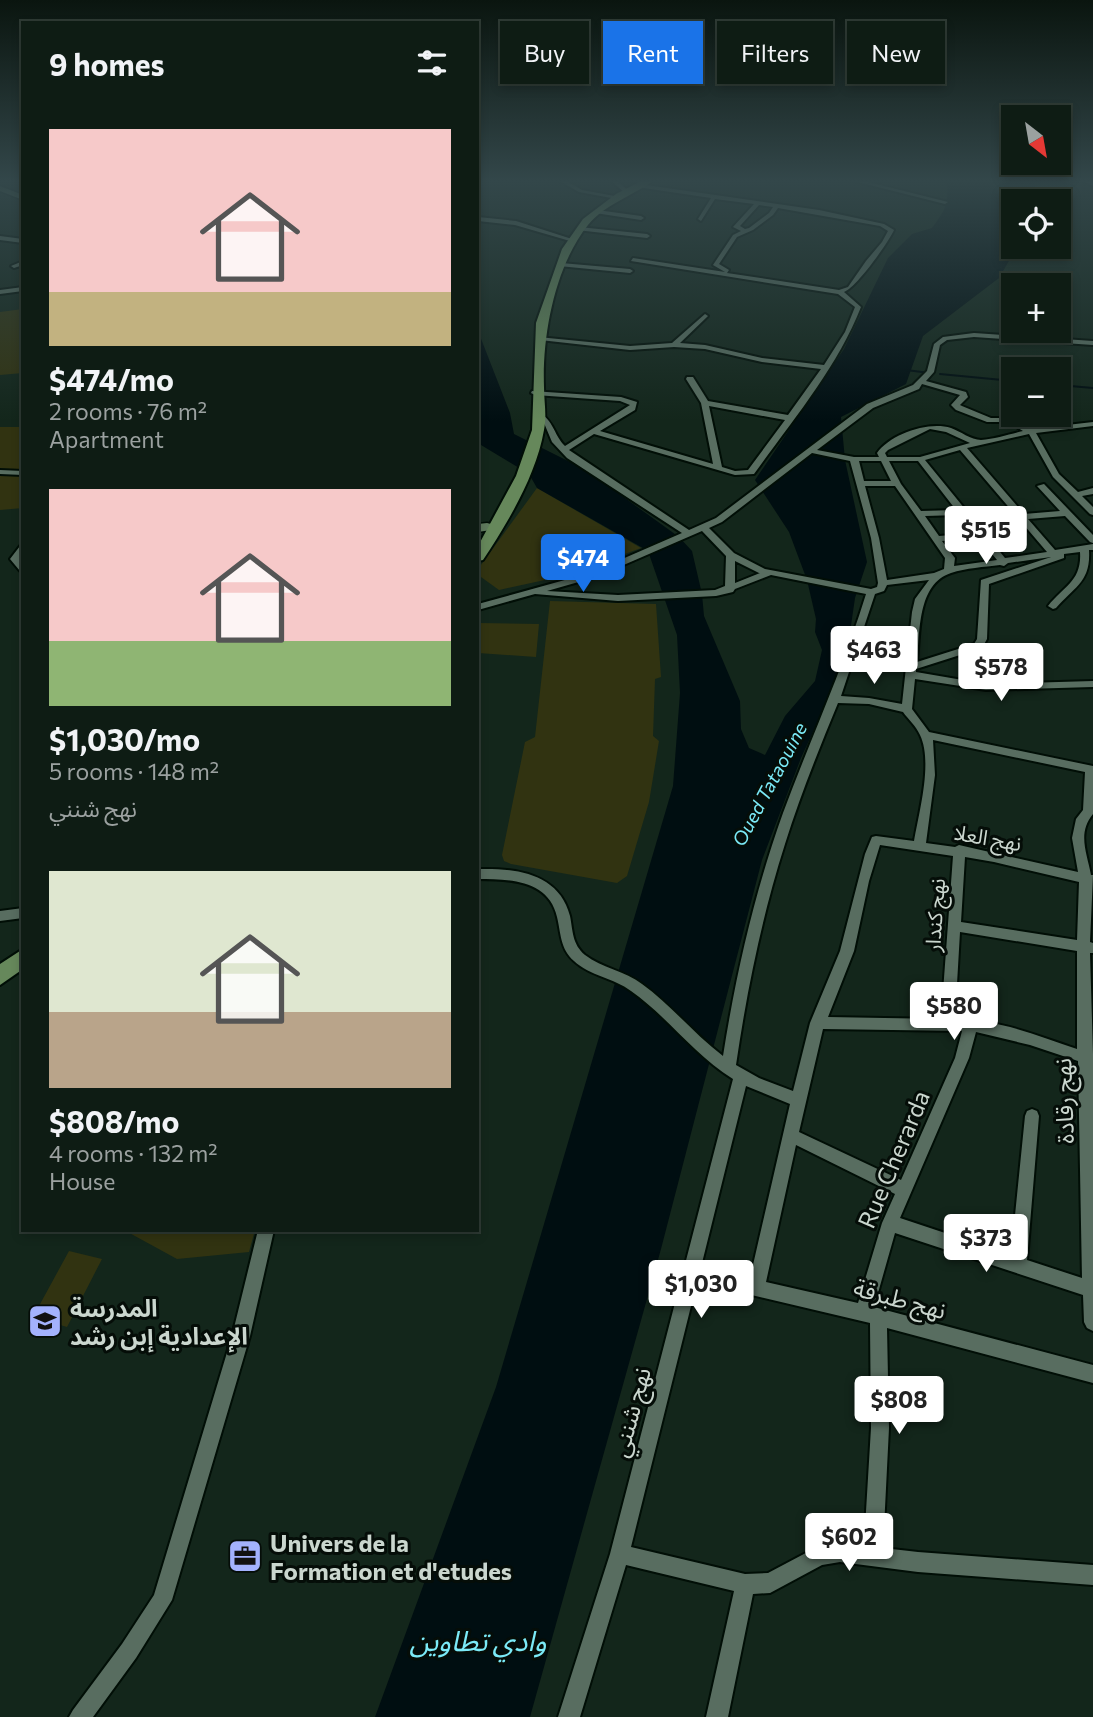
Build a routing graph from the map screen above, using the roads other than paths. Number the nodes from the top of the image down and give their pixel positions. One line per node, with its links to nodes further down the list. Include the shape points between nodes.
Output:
1 (563, 260): 6 (main road)
2 (633, 260): 9 (street)
3 (719, 260): 9 (street, via 716,265)
4 (869, 260): 12 (street, via 850,288)
5 (21, 264): 7 (street)
6 (561, 265): 8 (street); 14 (main road)
7 (14, 266)
8 (630, 271)
9 (731, 274): 12 (street)
10 (21, 289): 11 (street)
11 (0, 292)
12 (840, 292): 17 (street, via 858,307)
13 (705, 316): 15 (street)
14 (540, 338): 15 (street, via 630,348); 20 (main road)
15 (674, 345): 17 (street)
16 (1093, 345): 19 (street, via 974,335 945,338 937,344 930,372)
17 (826, 367): 22 (street)
18 (690, 379): 21 (street)
19 (922, 382): 26 (street, via 963,394 955,405 959,408 990,420 1009,420); 30 (street, via 870,406)
20 (538, 391): 23 (main road); 25 (street, via 634,404)
21 (705, 403): 22 (street); 34 (street)
22 (789, 418): 34 (street, via 751,472)
23 (535, 420): 29 (street, via 547,422); 47 (main road, via 535,442 526,469)
24 (1093, 424): 26 (street)
25 (595, 432): 29 (street); 34 (street)
26 (1032, 432): 27 (street); 41 (street, via 1056,475)
27 (977, 443): 28 (street); 33 (street, via 931,425 885,448 881,453)
28 (962, 448): 32 (street); 46 (street)
29 (564, 450): 50 (street)
30 (812, 451): 31 (street); 48 (street)
31 (851, 459): 33 (street); 37 (street)
32 (920, 459): 33 (street); 42 (street)
33 (884, 460): 38 (street)
34 (718, 467)
35 (0, 472): 36 (street)
36 (21, 473)
37 (859, 484): 38 (street); 64 (street, via 876,538)
38 (897, 484): 44 (street)
39 (1041, 486): 45 (street)
40 (1093, 491): 41 (street)
41 (1075, 495): 43 (street)
42 (961, 512): 44 (street); 49 (street)
43 (1093, 513): 45 (street)
44 (919, 514): 51 (street)
45 (1069, 515): 46 (street); 52 (street)
46 (1024, 517): 57 (street)
47 (489, 525): 53 (main road)
48 (704, 528): 50 (street); 58 (street)
49 (982, 535): 51 (street); 59 (street)
50 (686, 536): 66 (street, via 593,575)
51 (936, 539): 61 (street, via 950,558)
52 (1093, 540)
53 (480, 547)
54 (1088, 549): 56 (street); 70 (street, via 1079,582)
55 (21, 551): 60 (street, via 15,559)
56 (1071, 551): 57 (street); 72 (street, via 984,582 978,646)
57 (1052, 552): 59 (street)
58 (732, 555): 62 (street); 65 (street)
59 (1004, 563): 61 (street)
60 (21, 566)
61 (949, 570): 63 (street)
62 (768, 573): 65 (street); 67 (street)
63 (936, 576): 64 (street); 72 (street, via 920,599)
64 (883, 583): 67 (street, via 881,589)
65 (730, 590): 66 (street, via 618,598)
66 (528, 592): 68 (street)
67 (868, 592): 74 (street, نهج شنني)
68 (507, 597): 69 (street); 71 (street)
69 (479, 600)
70 (1053, 606)
71 (479, 607)
72 (911, 671): 73 (street, via 986,687); 75 (street)
73 (1093, 684)
74 (835, 699): 75 (street); 93 (street, نهج شنني, via 772,867 735,1016)
75 (907, 709): 76 (street)
76 (926, 735): 77 (street); 79 (street, via 928,782)
77 (1092, 770): 78 (street, نهج رقادة)
78 (1091, 811): 82 (street, نهج رقادة, via 1077,831)
79 (919, 846): 80 (street, نهج العلا); 89 (street, نهج العلا, via 876,840 867,860 847,950)
80 (959, 850): 82 (street, نهج العلا); 85 (street, نهج كندار)
81 (479, 874): 93 (street, via 522,877 553,892 561,903 570,950 584,962 635,987)
82 (1090, 879): 86 (street, نهج رقادة)
83 (21, 913): 84 (street)
84 (0, 915)
85 (954, 926): 86 (street); 90 (street, نهج كندار)
86 (1087, 947): 92 (street, نهج رقادة)
87 (21, 959): 88 (main road)
88 (0, 976)
89 (817, 1023): 90 (street); 94 (street)
90 (948, 1024): 91 (street)
91 (971, 1025): 92 (street); 98 (street, Rue Cherarda, via 962,1058)
92 (1088, 1058): 96 (street, نهج رقادة)
93 (734, 1072): 94 (street); 102 (street, نهج شنني)
94 (796, 1099): 97 (street)
95 (1032, 1116): 101 (street)
96 (1090, 1116): 104 (street, نهج رقادة)
97 (790, 1135): 98 (street); 103 (street)
98 (902, 1189): 99 (street, Rue Cherarda)
99 (890, 1223): 101 (street); 105 (street, Rue Cherarda)
100 (267, 1232): 112 (street, via 241,1336 162,1600)
101 (1018, 1265): 104 (street)
102 (693, 1273): 103 (street, نهج طبرقة); 108 (street, نهج شنني)
103 (756, 1287): 105 (street, نهج طبرقة)
104 (1092, 1290): 106 (street, نهج رقادة)
105 (871, 1315): 107 (street, نهج طبرقة); 109 (street, via 880,1428)
106 (1093, 1322)
107 (1093, 1374)
108 (620, 1554): 111 (street); 113 (street, نهج شنني)
109 (873, 1555): 110 (street); 111 (street, via 840,1552 819,1556 770,1583)
110 (1093, 1575)
111 (745, 1584): 114 (street)
112 (80, 1717)
113 (569, 1717)
114 (717, 1717)

